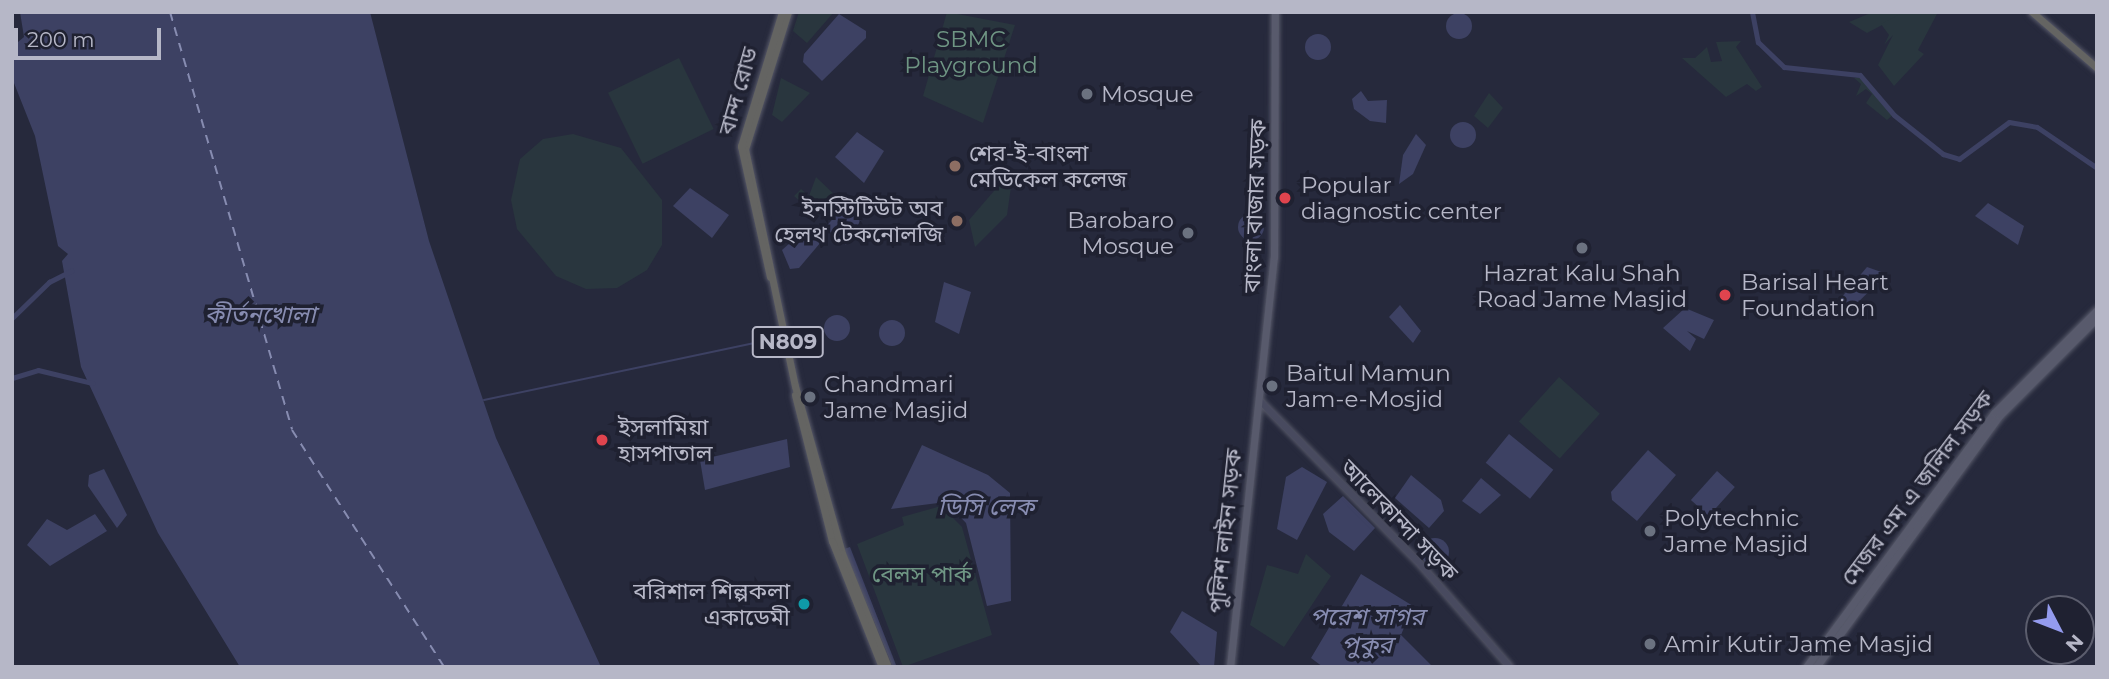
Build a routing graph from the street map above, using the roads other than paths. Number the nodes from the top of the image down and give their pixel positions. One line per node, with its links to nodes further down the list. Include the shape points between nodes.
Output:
1 (782, 12): 8 (highway, বান্দ রোড / N809, via 741,146)
2 (788, 12): 8 (highway, বান্দ রোড / N809, via 746,149)
3 (1275, 12): 9 (main road, বাংলা বাজার সড়ক, via 1276,227)
4 (2032, 12): 5 (highway)
5 (2097, 68)
6 (2097, 310): 14 (main road, মেজর এম এ জলিল সড়ক, via 1994,413)
7 (2097, 317): 15 (main road, মেজর এম এ জলিল সড়ক, via 1999,416)
8 (795, 386): 10 (highway, বান্দ রোড / N809, via 832,541); 11 (highway, বান্দ রোড / N809, via 842,553)
9 (1259, 400): 12 (main road, পুলিশ লাইন সড়ক); 13 (main road, আলেকান্দা সড়ক, via 1420,565)
10 (882, 667)
11 (888, 667)
12 (1230, 667)
13 (1510, 667)
14 (1806, 667)
15 (1816, 667)

